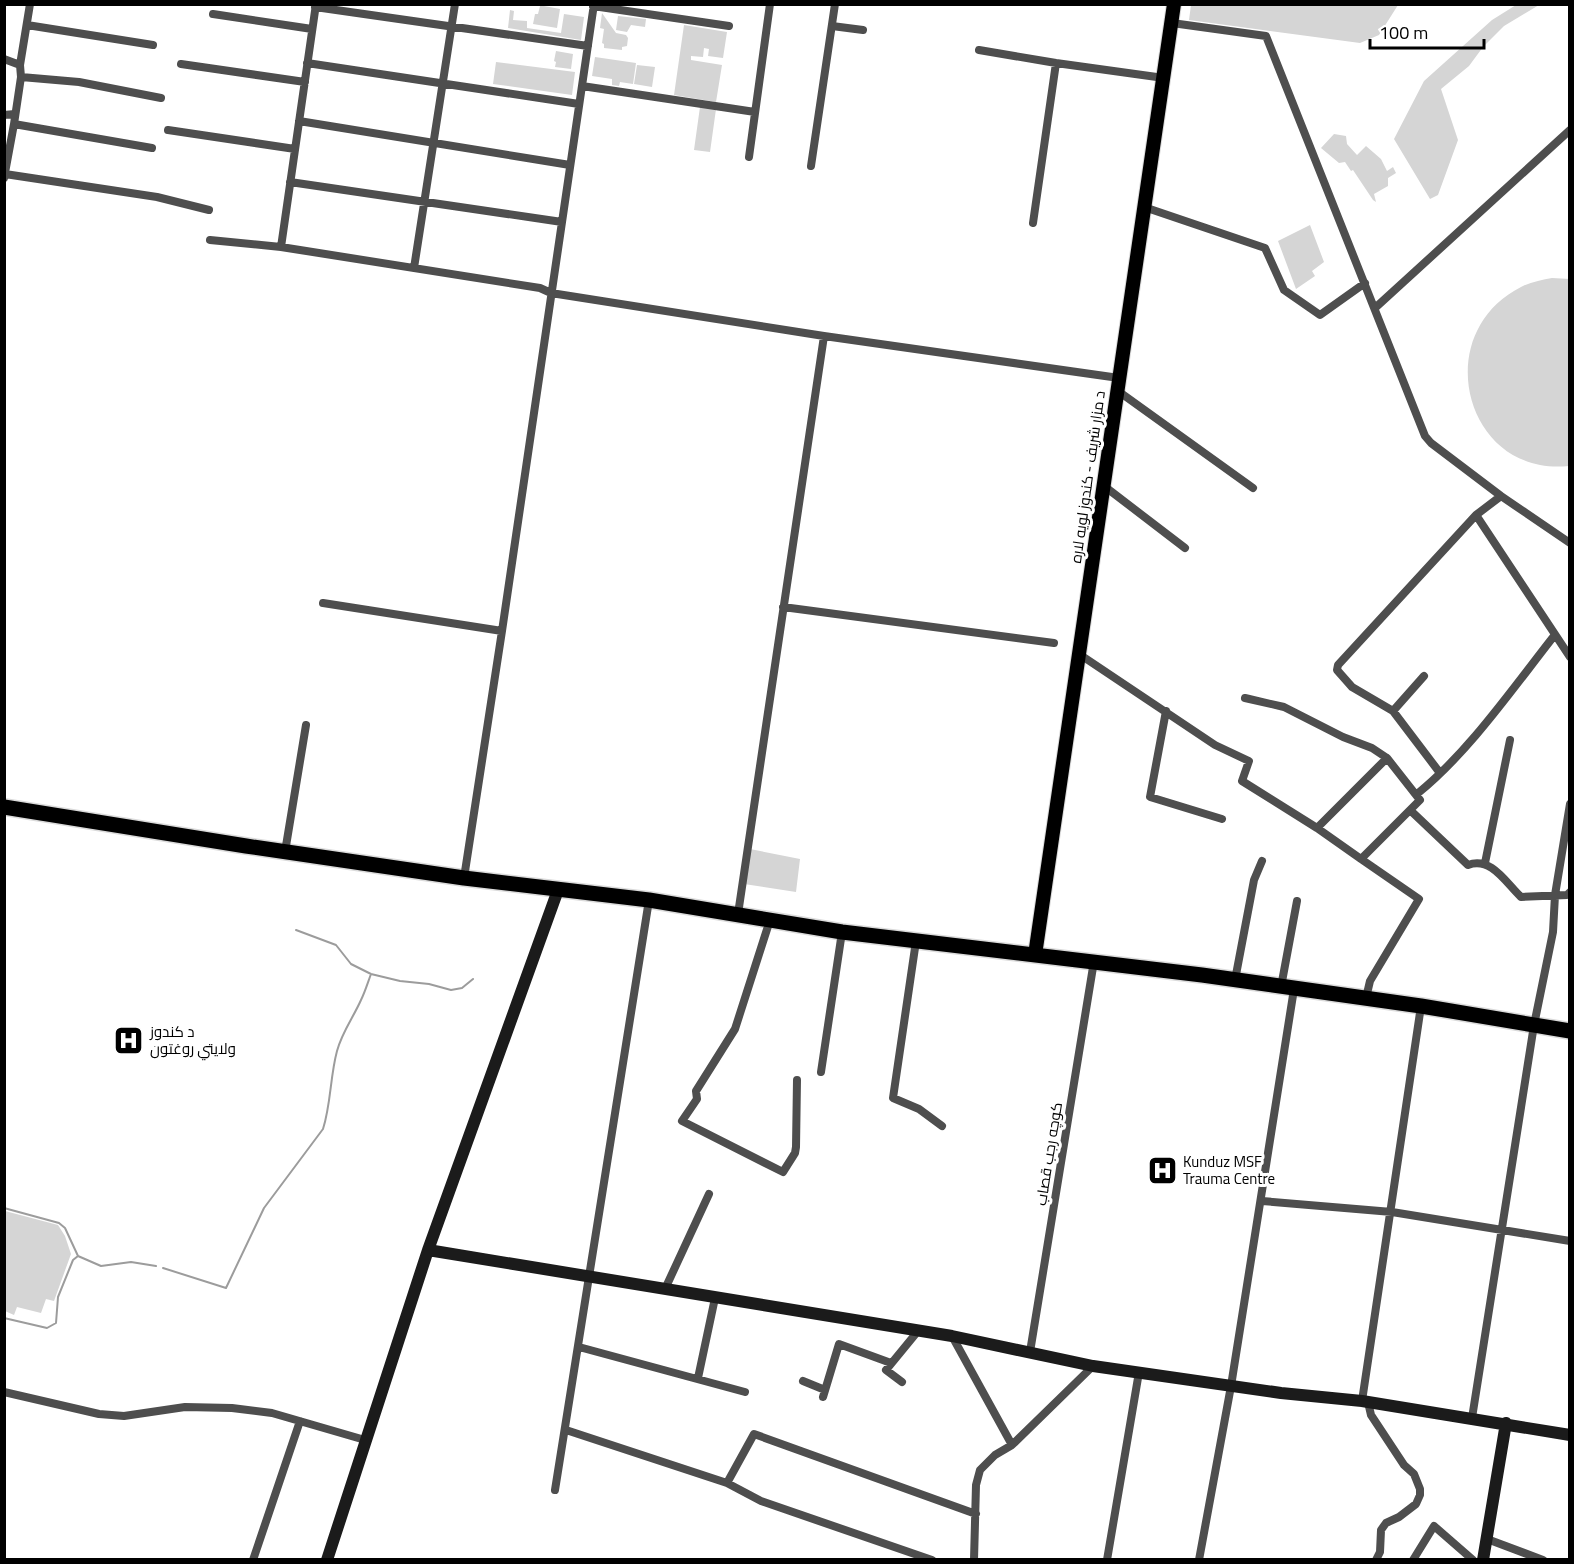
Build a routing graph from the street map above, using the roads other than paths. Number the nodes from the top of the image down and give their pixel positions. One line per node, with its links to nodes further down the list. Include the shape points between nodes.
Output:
1 (30, 4): 10 (street)
2 (455, 4): 11 (street)
3 (770, 4): 31 (street)
4 (835, 4): 13 (street)
5 (1174, 4): 9 (main road, د مزار شریف - کندوز لویه لاره)
6 (593, 5): 12 (street); 17 (street)
7 (316, 6): 11 (street); 14 (street)
8 (213, 14): 14 (street)
9 (1172, 22): 25 (main road, د مزار شریف - کندوز لویه لاره); 54 (street, via 1266,36)
10 (27, 26): 16 (street); 23 (street)
11 (452, 26): 17 (street); 27 (street)
12 (729, 26)
13 (832, 26): 15 (street); 43 (street)
14 (312, 29): 20 (street)
15 (863, 30)
16 (153, 45)
17 (588, 46): 28 (street)
18 (979, 50): 21 (street)
19 (4, 58): 23 (street)
20 (307, 63): 26 (street); 27 (street)
21 (1056, 63): 25 (street); 50 (street)
22 (181, 64): 26 (street)
23 (20, 65): 24 (street)
24 (21, 76): 29 (street, via 79,82); 32 (street)
25 (1164, 78): 47 (main road, د مزار شریف - کندوز لویه لاره)
26 (305, 82): 34 (street)
27 (443, 83): 30 (street); 38 (street)
28 (582, 86): 30 (street); 31 (street)
29 (161, 98)
30 (579, 104): 42 (street)
31 (755, 112): 41 (street)
32 (15, 114): 33 (street); 35 (street)
33 (4, 115)
34 (299, 121): 38 (street); 40 (street)
35 (14, 124): 39 (street); 44 (street)
36 (168, 130): 40 (street)
37 (1569, 130): 56 (street)
38 (434, 143): 42 (street); 46 (street)
39 (152, 148)
40 (295, 149): 45 (street)
41 (749, 157)
42 (570, 165): 49 (street)
43 (811, 166)
44 (5, 176): 48 (street, via 157,197)
45 (290, 182): 46 (street); 52 (street)
46 (424, 201): 49 (street); 53 (street)
47 (1144, 207): 54 (street, via 1265,248 1284,290 1320,315); 58 (main road, د مزار شریف - کندوز لویه لاره)
48 (209, 210)
49 (562, 222): 55 (street)
50 (1033, 223)
51 (210, 240): 52 (street)
52 (281, 247): 53 (street)
53 (414, 268): 55 (street)
54 (1365, 283): 56 (street)
55 (552, 292): 57 (street); 67 (street)
56 (1375, 308): 61 (street, via 1425,436)
57 (824, 336): 58 (street); 66 (street)
58 (1119, 384): 59 (main road, د مزار شریف - کندوز لویه لاره); 60 (street)
59 (1104, 486): 64 (street); 70 (main road, د مزار شریف - کندوز لویه لاره)
60 (1253, 488)
61 (1501, 496): 62 (street); 63 (street)
62 (1476, 515): 68 (street); 75 (street, via 1338,665 1338,672 1352,687)
63 (1569, 543)
64 (1185, 548)
65 (323, 603): 67 (street)
66 (783, 607): 69 (street); 96 (street)
67 (502, 631): 90 (street)
68 (1554, 636): 71 (street); 79 (street)
69 (1054, 643)
70 (1079, 654): 74 (street); 100 (main road, د مزار شریف - کندوز لویه لاره)
71 (1569, 657)
72 (1424, 676): 75 (street)
73 (1245, 698): 78 (street, via 1284,708)
74 (1166, 711): 84 (street, via 1150,797); 85 (street, via 1215,745 1250,761 1242,781)
75 (1393, 711): 79 (street)
76 (306, 725): 86 (street)
77 (1510, 740): 89 (street)
78 (1387, 758): 80 (street); 85 (street)
79 (1440, 773): 80 (street)
80 (1417, 794): 83 (street, via 1420,800)
81 (1569, 804): 93 (street)
82 (4, 807): 86 (highway)
83 (1410, 810): 87 (street); 89 (street, via 1468,865)
84 (1222, 819)
85 (1317, 828): 87 (street)
86 (285, 852): 90 (highway)
87 (1361, 859): 104 (street, via 1419,899 1370,981)
88 (1262, 861): 102 (street, via 1254,880)
89 (1485, 863): 93 (street, via 1521,897)
90 (464, 878): 91 (highway)
91 (558, 890): 94 (highway); 116 (street)
92 (1569, 892): 93 (street)
93 (1555, 895): 106 (street, via 1553,932)
94 (649, 900): 96 (highway); 117 (street)
95 (1297, 901): 103 (street)
96 (738, 914): 97 (highway)
97 (770, 920): 98 (highway); 109 (street, via 735,1029 682,1121 783,1172 796,1147)
98 (842, 932): 99 (highway); 108 (street)
99 (916, 941): 100 (highway); 110 (street, via 893,1098 919,1109)
100 (1035, 955): 101 (highway)
101 (1094, 961): 102 (highway); 123 (street, کوچه رجب قصاب)
102 (1235, 980): 103 (highway)
103 (1288, 988): 104 (highway); 112 (street)
104 (1366, 998): 105 (highway)
105 (1421, 1006): 106 (highway); 113 (street)
106 (1534, 1025): 107 (highway); 114 (street)
107 (1569, 1031)
108 (821, 1072)
109 (797, 1080)
110 (942, 1126)
111 (710, 1194): 118 (street)
112 (1262, 1201): 113 (street); 130 (street)
113 (1392, 1212): 114 (street); 133 (street)
114 (1502, 1230): 115 (street); 134 (street)
115 (1569, 1241)
116 (428, 1250): 117 (street); 139 (street)
117 (589, 1276): 118 (street); 122 (street)
118 (665, 1289): 119 (street)
119 (715, 1298): 120 (street); 127 (street)
120 (918, 1331): 121 (street); 124 (street)
121 (952, 1336): 123 (street); 140 (street)
122 (579, 1347): 127 (street); 137 (street)
123 (1030, 1352): 125 (street)
124 (891, 1363): 128 (street, via 839,1344 824,1394); 129 (street, via 886,1370)
125 (1093, 1366): 126 (street); 140 (street)
126 (1139, 1372): 130 (street); 149 (street)
127 (698, 1378): 132 (street)
128 (803, 1381)
129 (902, 1382)
130 (1231, 1386): 133 (street); 150 (street)
131 (4, 1392): 135 (street, via 124,1416 211,1406 272,1413)
132 (745, 1392)
133 (1365, 1402): 134 (street); 151 (street, via 1420,1489 1416,1504 1381,1530)
134 (1472, 1418): 136 (street)
135 (300, 1422): 139 (street); 145 (street)
136 (1506, 1424): 138 (street); 144 (street)
137 (566, 1430): 141 (street); 142 (street)
138 (1569, 1435)
139 (365, 1440): 146 (street)
140 (1012, 1445): 143 (street, via 980,1470)
141 (727, 1483): 143 (street, via 754,1434); 147 (street, via 761,1501)
142 (555, 1491)
143 (976, 1514): 148 (street)
144 (1487, 1539): 154 (street); 155 (street)
145 (253, 1560)
146 (327, 1560)
147 (932, 1560)
148 (974, 1560)
149 (1107, 1560)
150 (1199, 1560)
151 (1376, 1560)
152 (1413, 1560): 153 (street, via 1434,1526)
153 (1473, 1560)
154 (1483, 1560)
155 (1543, 1560)

